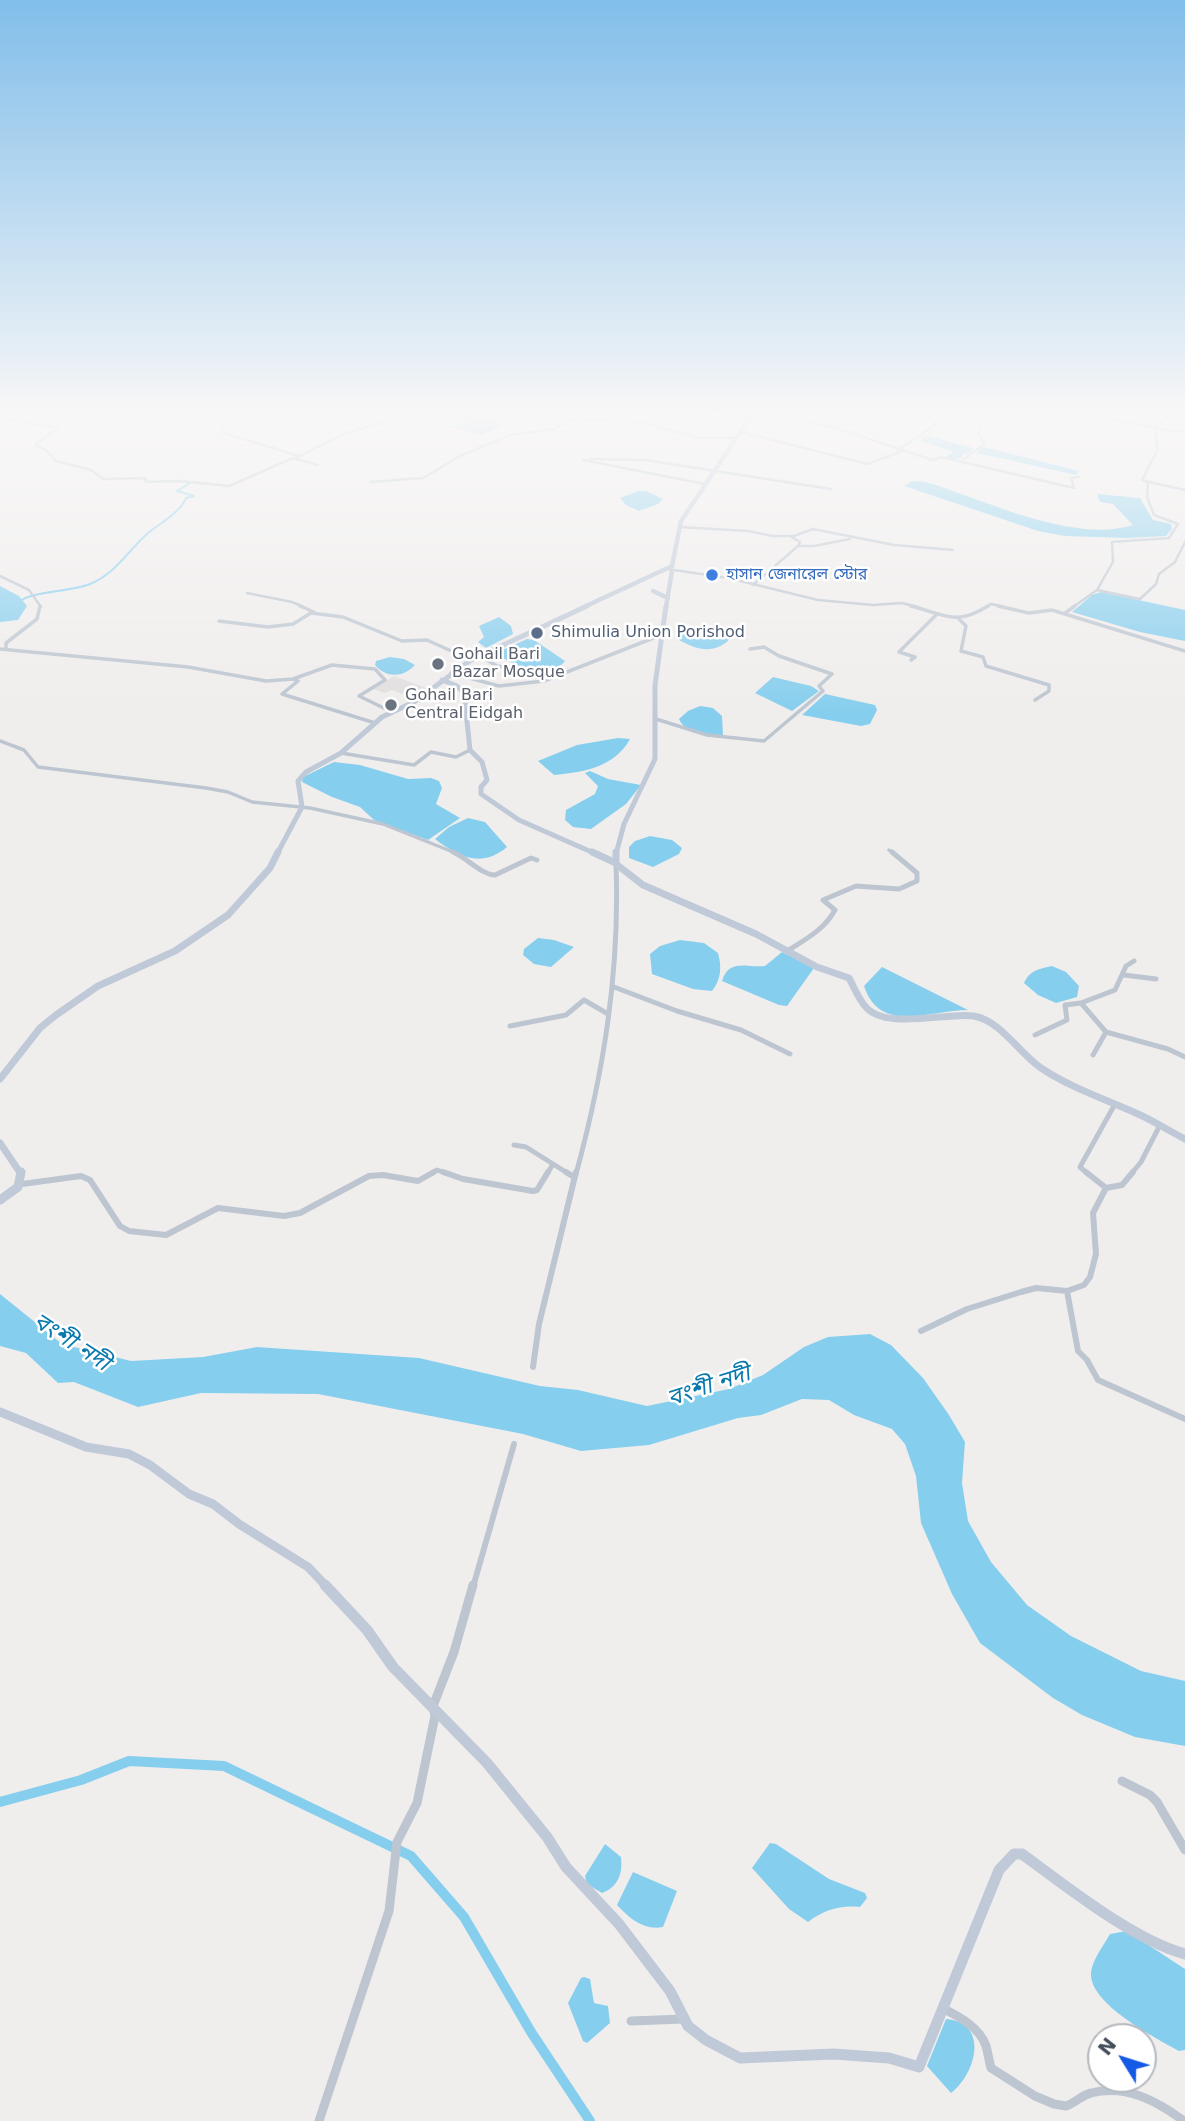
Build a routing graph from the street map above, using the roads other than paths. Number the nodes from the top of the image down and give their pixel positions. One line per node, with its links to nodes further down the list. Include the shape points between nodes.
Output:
1 (686, 515): 3 (street)
2 (1154, 515): 12 (street, via 1178,524 1169,538 1112,542 1112,571)
3 (679, 527): 4 (street); 9 (street)
4 (790, 536): 5 (street, via 813,528); 7 (street, via 800,542)
5 (856, 538): 7 (street); 8 (street)
6 (1185, 542): 12 (street, via 1175,562 1159,573 1156,584 1140,599)
7 (798, 546): 11 (street)
8 (953, 550)
9 (669, 570): 11 (street); 15 (street, via 673,582); 26 (street, via 601,597)
10 (0, 576): 23 (street, via 23,585 41,607 40,615 6,643)
11 (752, 586): 18 (street, via 818,600 902,603)
12 (1097, 590): 17 (street)
13 (653, 591): 15 (street)
14 (247, 593): 16 (street, via 292,602)
15 (668, 598): 21 (street)
16 (314, 612): 20 (street, via 290,626); 27 (street, via 343,617 402,641 427,640)
17 (1065, 613): 19 (street, via 1029,613 991,604); 25 (street)
18 (937, 614): 19 (street); 28 (street, via 899,652 915,657)
19 (959, 620): 33 (street, via 966,626 961,651 982,657 986,666 1049,685 1049,691)
20 (219, 621)
21 (661, 635): 30 (street, via 544,681 499,686); 35 (street)
22 (0, 649): 23 (street)
23 (6, 649): 31 (street, via 188,667 259,681)
24 (750, 649): 35 (street, via 764,647 832,674 819,686 823,691 764,741 707,736)
25 (1185, 651)
26 (480, 656): 27 (street); 29 (street, via 497,666)
27 (471, 660): 30 (street)
28 (911, 660)
29 (541, 671)
30 (451, 673): 32 (street)
31 (293, 679): 34 (street, via 326,666 375,669 385,680 359,696); 36 (street, via 298,683 282,694)
32 (442, 680): 34 (street); 38 (street, via 460,687 468,699 466,718 473,737)
33 (1035, 701)
34 (392, 712): 36 (street)
35 (656, 719): 43 (street, via 657,750 630,813)
36 (375, 723): 39 (street)
37 (0, 741): 40 (street, via 24,750 38,767 206,788 253,802)
38 (470, 750): 39 (street, via 456,757 431,752 414,765); 43 (street, via 484,766 486,780 480,792 488,801)
39 (341, 754): 40 (street, via 298,781)
40 (302, 807): 42 (street, via 383,824 467,858 489,876 531,858); 57 (street, via 270,869 228,915 175,951 98,986 56,1015)
41 (889, 850): 44 (street, via 917,873 917,881 899,889 856,886 823,900 835,910 831,919)
42 (537, 860)
43 (616, 864): 44 (street, via 643,885); 48 (street)
44 (787, 951): 58 (street, via 849,978 874,1014 920,1020 976,1016 995,1026 1034,1063)
45 (1134, 961): 46 (street, via 1126,966)
46 (1124, 975): 47 (street); 49 (street, via 1109,994)
47 (1156, 979)
48 (614, 987): 50 (street); 54 (street, via 741,1030)
49 (1082, 1003): 52 (street); 53 (street, via 1065,1005 1067,1020)
50 (608, 1014): 51 (street, via 584,1000 566,1015); 64 (street, via 590,1121)
51 (510, 1026)
52 (1106, 1032): 55 (street); 56 (street)
53 (1035, 1035)
54 (790, 1054)
55 (1093, 1055)
56 (1185, 1057)
57 (0, 1079)
58 (1115, 1104): 59 (street); 66 (street, via 1080,1167)
59 (1160, 1125): 60 (street); 66 (street, via 1140,1165 1122,1185)
60 (1185, 1139)
61 (0, 1143): 65 (street, via 18,1164)
62 (514, 1145): 63 (street)
63 (553, 1164): 64 (street); 65 (street, via 533,1191 437,1170 418,1181 369,1176 300,1213 284,1216 218,1208 166,1235 120,1226 90,1180 81,1176)
64 (574, 1177): 70 (street)
65 (22, 1184): 67 (street)
66 (1106, 1188): 68 (street, via 1093,1213 1096,1254 1090,1277)
67 (0, 1200)
68 (1067, 1292): 69 (street, via 1036,1288 1021,1292 967,1309); 72 (street, via 1078,1351 1098,1381)
69 (921, 1331)
70 (533, 1367)
71 (0, 1412): 74 (street, via 86,1447 129,1454 308,1567 347,1606 393,1667)
72 (1185, 1419)
73 (514, 1444): 74 (street, via 454,1652)
74 (433, 1706): 79 (street, via 487,1763 566,1867 619,1924 670,1991); 81 (street, via 435,1716 417,1802 397,1842 389,1911)
75 (1122, 1782): 76 (street, via 1157,1802)
76 (1185, 1850)
77 (1185, 1954): 78 (street, via 1173,1952 1124,1923 1015,1853 999,1870)
78 (944, 2009): 79 (street, via 919,2067 889,2058 834,2054 740,2058 706,2040); 82 (street, via 978,2034 991,2068 1057,2105 1071,2106 1090,2094 1130,2091)
79 (684, 2019): 80 (street)
80 (631, 2021)
81 (319, 2121)
82 (1184, 2121)

